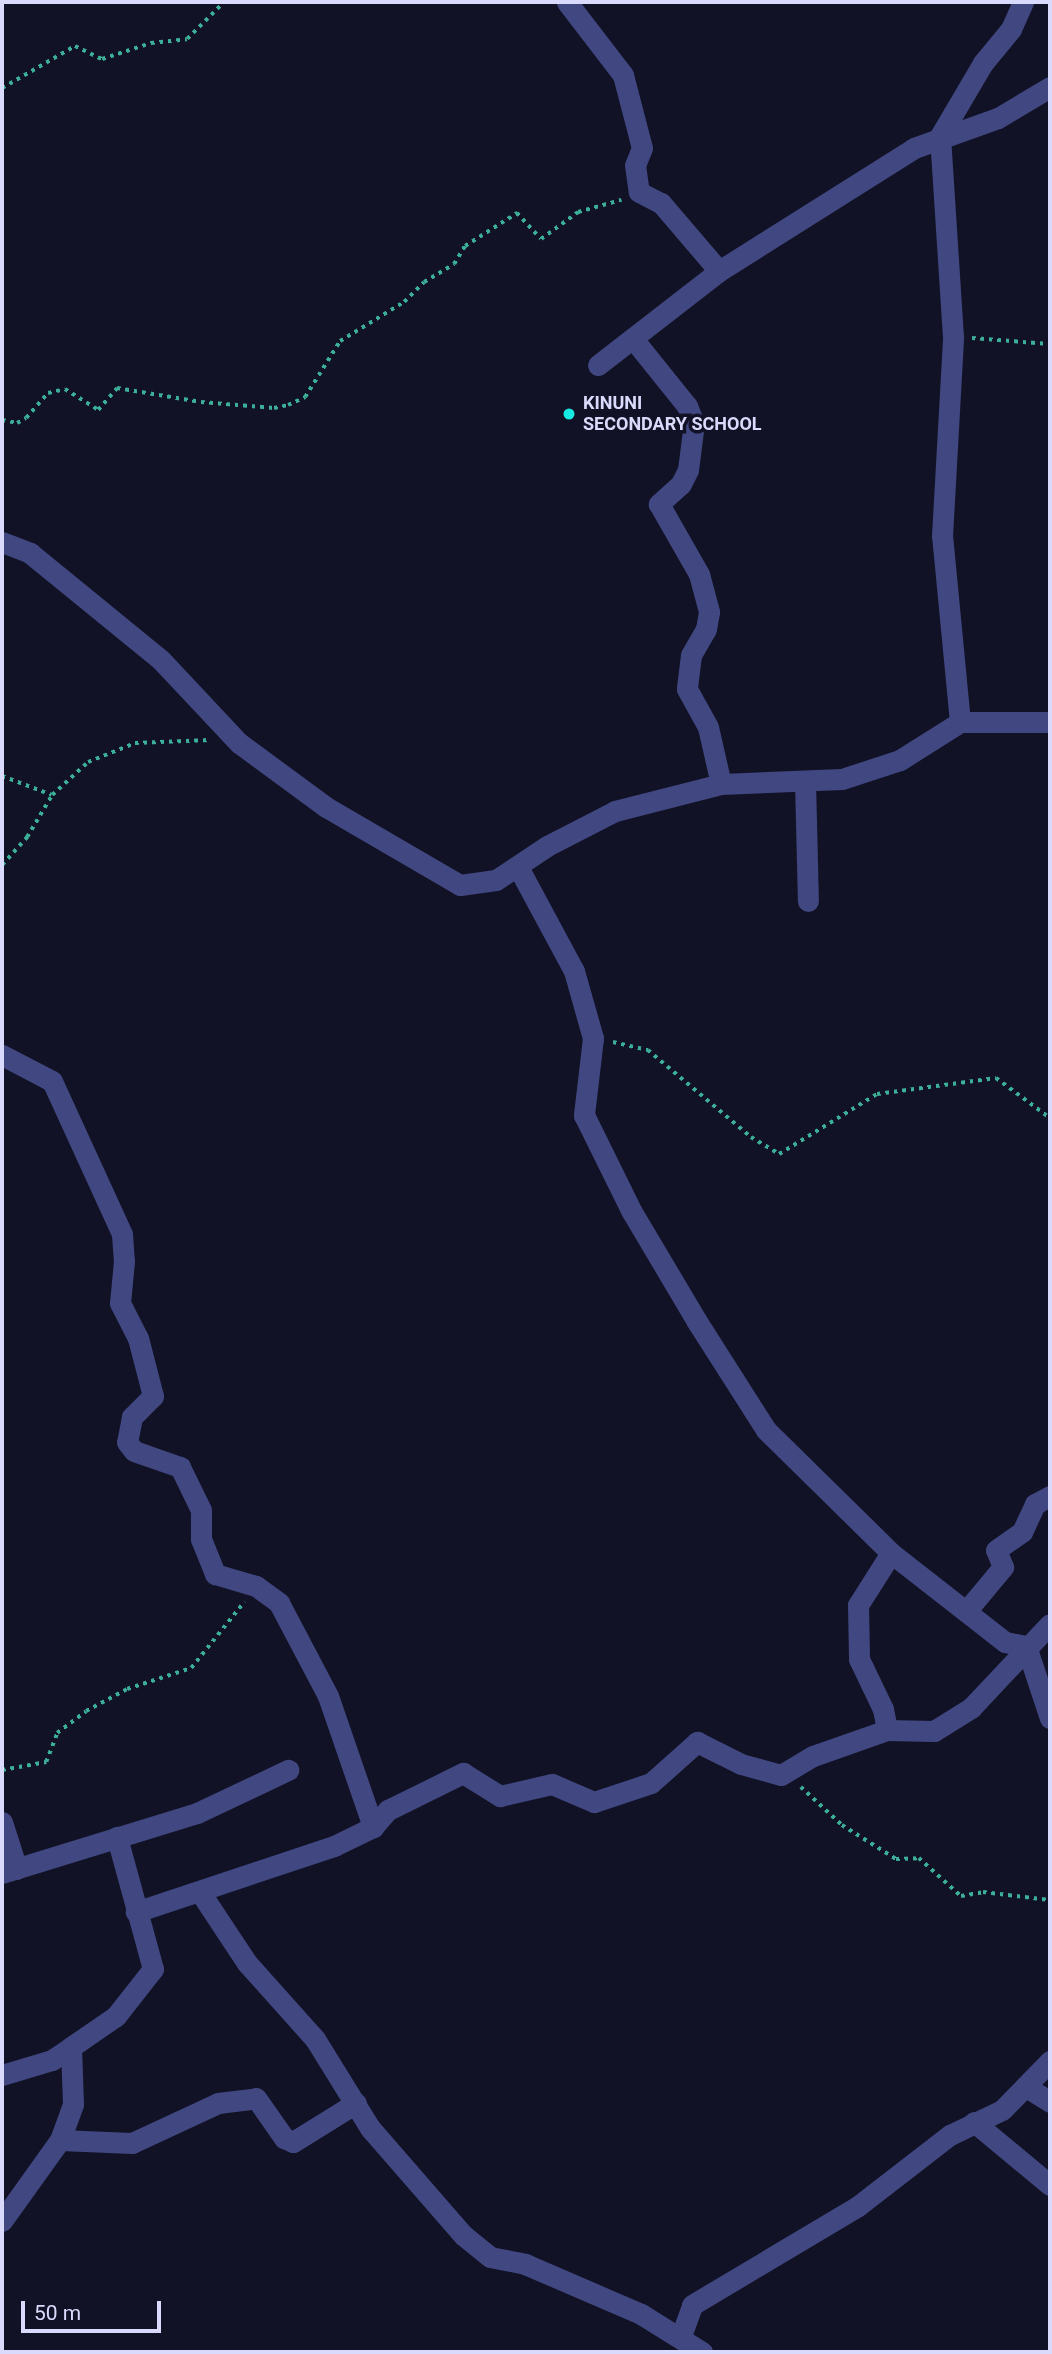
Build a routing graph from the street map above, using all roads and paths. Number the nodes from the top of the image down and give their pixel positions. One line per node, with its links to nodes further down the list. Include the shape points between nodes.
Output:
1 (224, 2): 5 (path, via 187,39 151,43 102,58 75,46)
2 (567, 2): 7 (street, via 624,75 642,148 635,164)
3 (1023, 2): 6 (street, via 1011,29 983,63)
4 (1050, 87): 6 (street, via 998,118)
5 (2, 88)
6 (940, 136): 8 (street); 9 (street)
7 (639, 192): 8 (street, via 661,203); 13 (path, via 601,209 578,212 541,239 517,214 465,246 454,264 424,282 404,302 340,341 305,397 288,405 201,402 117,388 98,410 65,389 48,393 17,423)
8 (719, 271): 10 (street)
9 (953, 337): 11 (path); 15 (street, via 942,536)
10 (634, 340): 12 (street); 20 (street, via 687,406 694,423 688,470 681,484 659,504 699,574 709,612 706,629 691,655 687,689 708,727)
11 (1050, 344)
12 (598, 365)
13 (2, 420)
14 (2, 542): 17 (street, via 30,552 161,660)
15 (960, 722): 16 (street); 19 (street, via 900,760 842,779)
16 (1050, 722)
17 (239, 743): 21 (path, via 191,739 135,743 88,762); 23 (street, via 326,807 460,885 496,880)
18 (2, 776): 21 (path)
19 (805, 781): 20 (street); 24 (street)
20 (721, 784): 23 (street, via 615,811 547,846)
21 (52, 794): 22 (path, via 27,837)
22 (2, 865)
23 (518, 867): 25 (street, via 574,971)
24 (808, 901)
25 (593, 1038): 27 (path, via 648,1050 751,1138 779,1154 877,1094 996,1078); 29 (street, via 584,1115 632,1212 766,1430)
26 (2, 1055): 30 (street, via 52,1081 121,1234 120,1303 138,1338 153,1396 132,1417 127,1442 134,1451 180,1467 201,1510 201,1539 215,1574)
27 (1050, 1118)
28 (1050, 1496): 31 (street, via 1035,1504 1021,1532 996,1550 1003,1567)
29 (891, 1553): 31 (street); 35 (street, via 858,1605 859,1659 883,1709)
30 (256, 1586): 36 (path, via 191,1668 127,1689 86,1711 57,1733 46,1762); 40 (street, via 279,1603 328,1696)
31 (968, 1609): 33 (street, via 1005,1642)
32 (1050, 1624): 33 (street)
33 (1026, 1646): 34 (street); 35 (street, via 971,1708 934,1731)
34 (1050, 1718)
35 (887, 1730): 38 (street, via 813,1756)
36 (2, 1770)
37 (288, 1770): 41 (street, via 197,1813)
38 (781, 1775): 40 (street, via 741,1764 697,1742 651,1783 594,1802 552,1784 500,1796 463,1773 388,1810); 44 (path, via 896,1859 919,1858 961,1896 983,1892)
39 (2, 1822): 42 (street)
40 (373, 1827): 43 (street, via 334,1846)
41 (117, 1838): 42 (street); 45 (street)
42 (9, 1871)
43 (200, 1892): 45 (street); 51 (street, via 247,1964 315,2039)
44 (1050, 1900)
45 (136, 1912): 46 (street, via 153,1969 116,2015)
46 (71, 2047): 48 (street, via 52,2060); 53 (street, via 73,2104)
47 (1050, 2061): 49 (street)
48 (2, 2075)
49 (1028, 2088): 50 (street); 52 (street, via 1002,2110)
50 (1050, 2102)
51 (356, 2103): 53 (street, via 293,2142 284,2138 256,2098 218,2103 132,2143); 56 (street, via 370,2129 463,2235 490,2257 525,2264)
52 (974, 2122): 54 (street); 56 (street, via 950,2135 858,2206 692,2305)
53 (60, 2140): 55 (street)
54 (1050, 2185)
55 (2, 2221)
56 (681, 2336): 57 (street)
57 (702, 2352)

